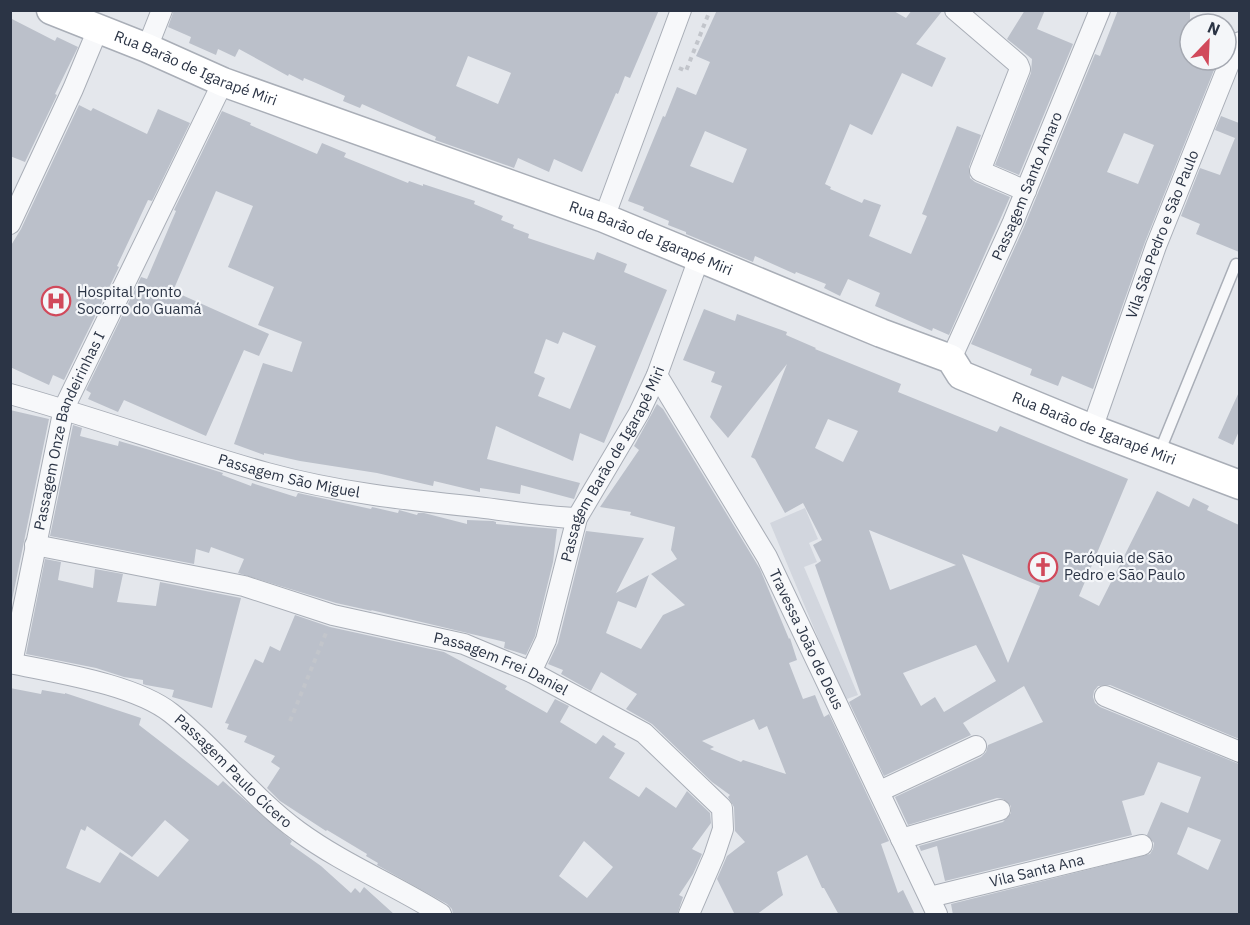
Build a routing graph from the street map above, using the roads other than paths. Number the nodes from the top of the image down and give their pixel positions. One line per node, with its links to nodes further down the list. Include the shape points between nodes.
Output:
1 (51, 10): 6 (main road, Rua Barão de Igarapé Miri)
2 (162, 10): 8 (street)
3 (681, 10): 11 (street)
4 (955, 10): 10 (street, via 1020,69 980,171)
5 (1101, 10): 10 (street, Passagem Santo Amaro)
6 (98, 29): 8 (main road, Rua Barão de Igarapé Miri); 12 (street)
7 (1239, 42): 19 (street, Vila São Pedro e São Paulo, via 1156,246)
8 (147, 48): 9 (main road, Rua Barão de Igarapé Miri)
9 (223, 82): 11 (main road, Rua Barão de Igarapé Miri); 18 (street, Passagem Onze Bandeirinhas I)
10 (1026, 191): 15 (street, Passagem Santo Amaro)
11 (604, 218): 13 (main road, Rua Barão de Igarapé Miri)
12 (10, 224)
13 (699, 258): 15 (main road, Rua Barão de Igarapé Miri); 16 (street, Passagem Barão de Igarapé Miri)
14 (1236, 264): 20 (lane)
15 (951, 359): 19 (main road, Rua Barão de Igarapé Miri, via 961,375)
16 (657, 375): 22 (street, Passagem Barão de Igarapé Miri); 29 (street, Travessa João de Deus, via 767,557)
17 (10, 393): 18 (street, Passagem São Miguel)
18 (64, 408): 22 (street, Passagem São Miguel, via 246,467 307,482 392,499); 23 (street, Passagem Onze Bandeirinhas I)
19 (1092, 429): 20 (main road, Rua Barão de Igarapé Miri)
20 (1159, 454): 21 (main road, Rua Barão de Igarapé Miri)
21 (1239, 485)
22 (577, 518): 25 (street, Passagem Barão de Igarapé Miri, via 546,640)
23 (35, 544): 24 (street, Passagem Onze Bandeirinhas I); 25 (street, Passagem Frei Daniel, via 244,586 333,615 464,644)
24 (11, 663): 34 (street, Passagem Paulo Cícero, via 122,689 170,712 298,831)
25 (531, 672): 35 (street, Passagem Frei Daniel, via 644,734 722,808 723,829)
26 (1105, 696): 28 (street)
27 (976, 746): 29 (street)
28 (1239, 752)
29 (880, 791): 31 (street, Travessa João de Deus)
30 (1000, 810): 31 (street)
31 (901, 839): 33 (street, Travessa João de Deus)
32 (1142, 845): 33 (street, Vila Santa Ana)
33 (934, 906)
34 (441, 915)
35 (689, 915)

